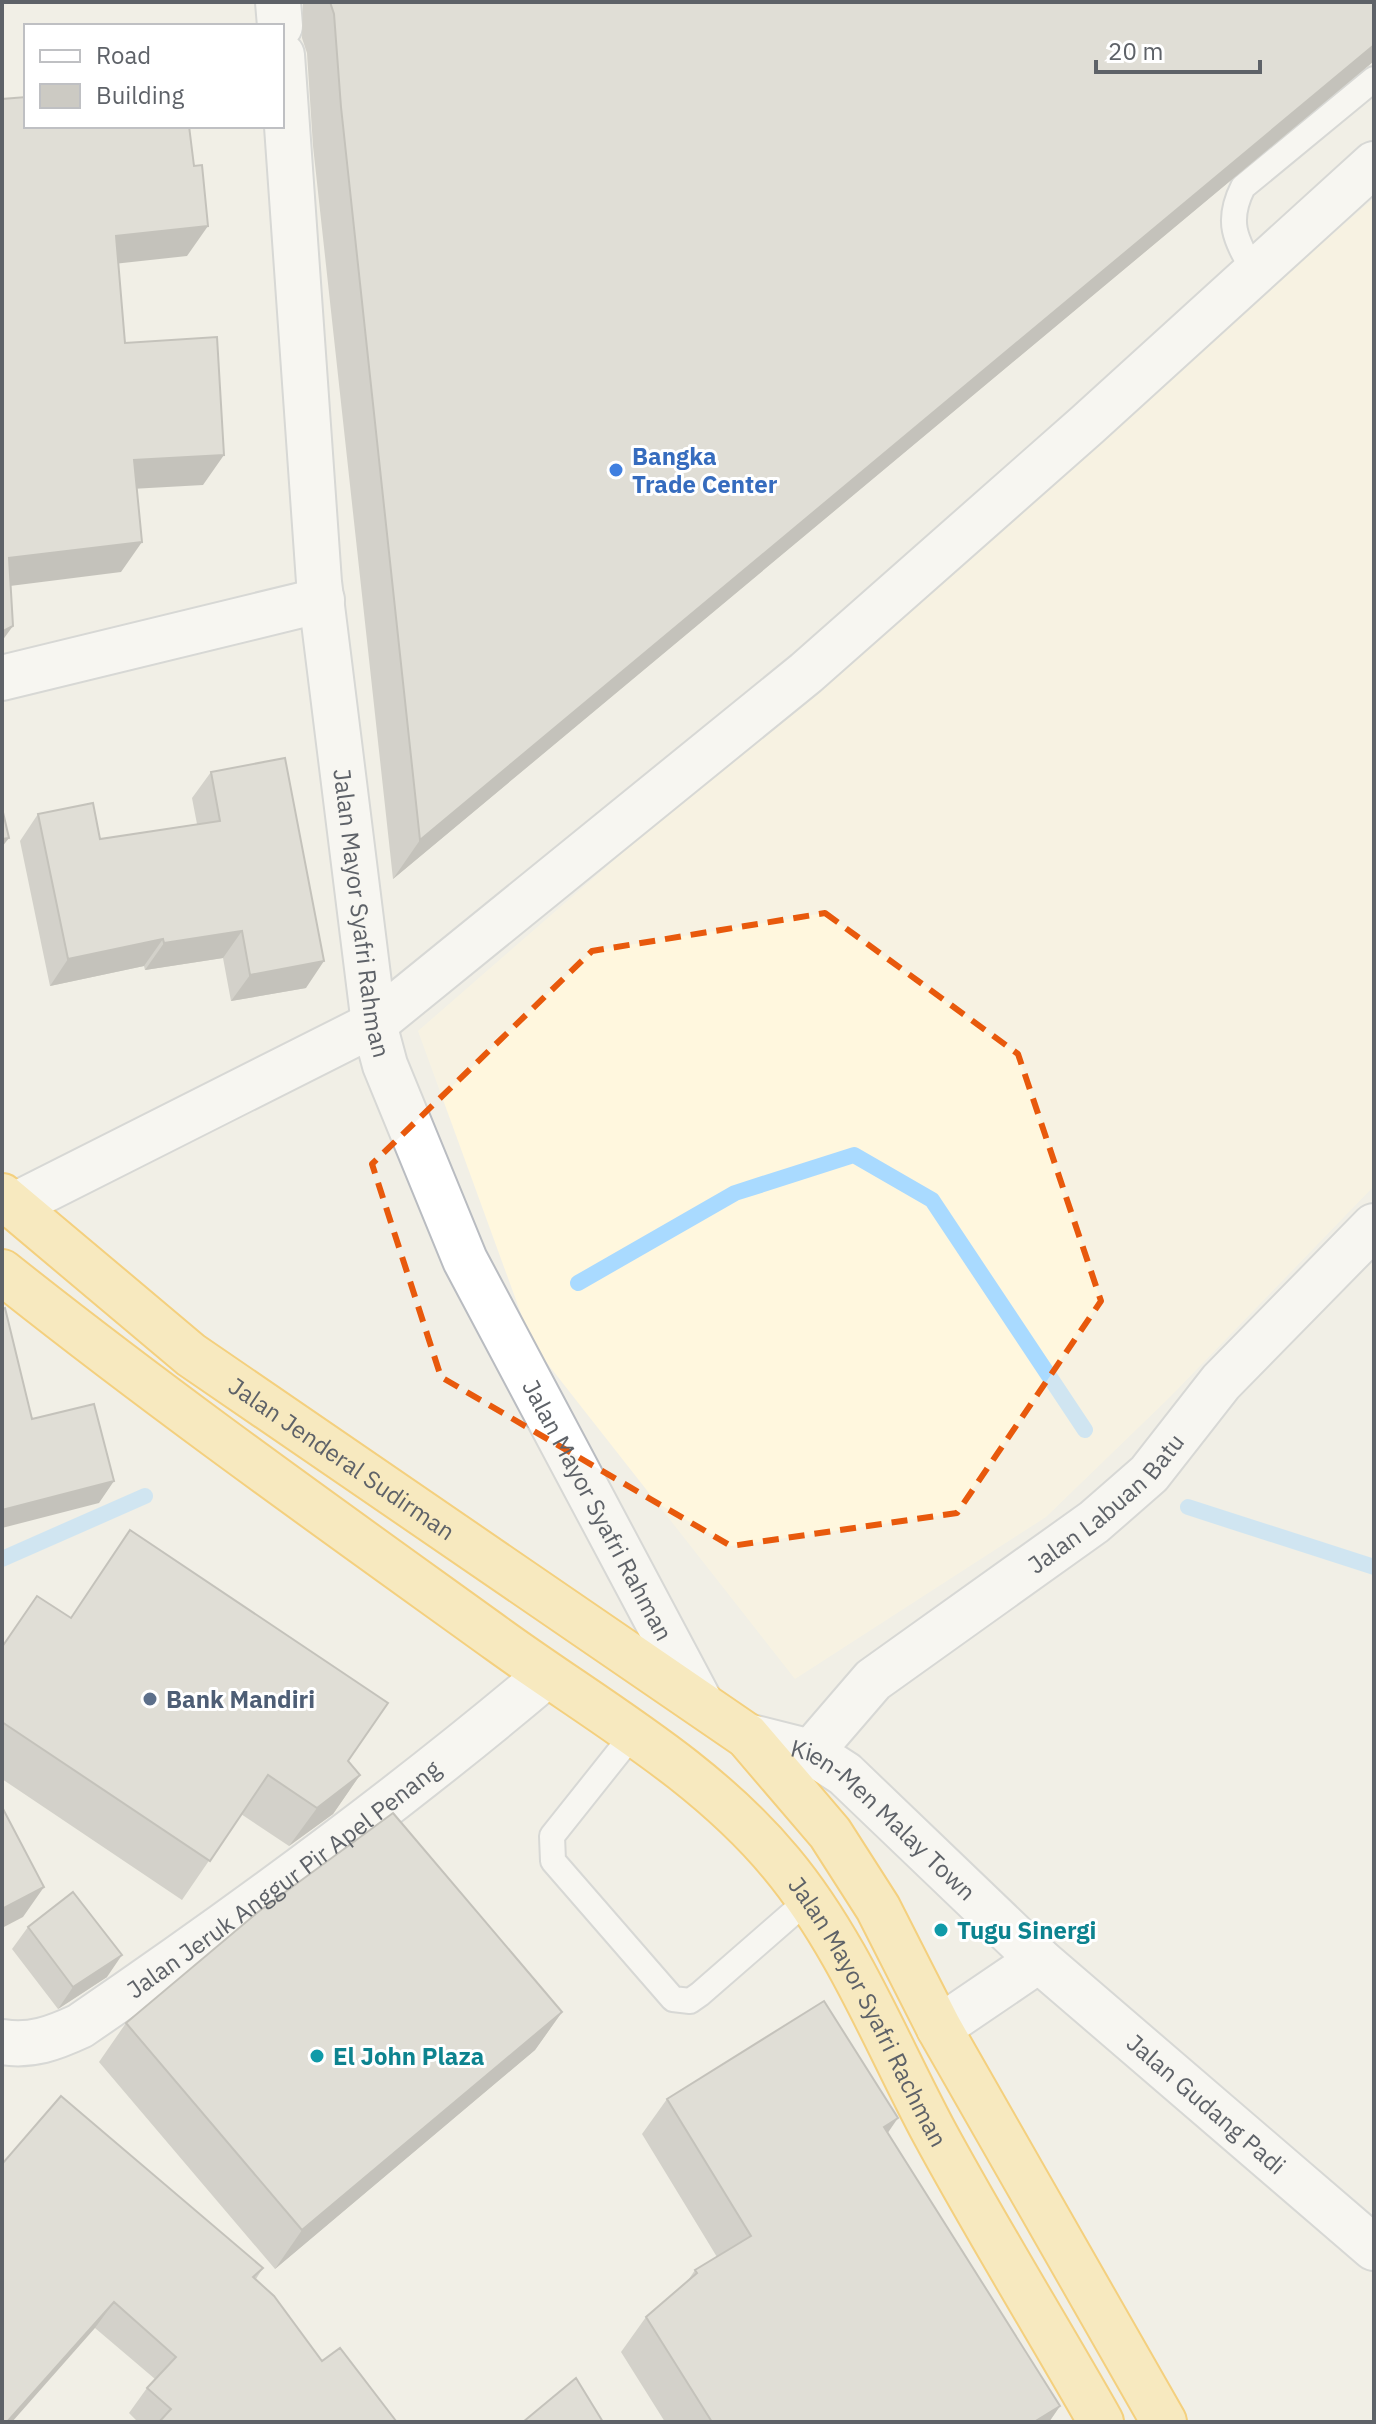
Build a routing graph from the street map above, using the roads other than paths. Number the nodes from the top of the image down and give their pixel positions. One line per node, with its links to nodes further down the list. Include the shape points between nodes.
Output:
1 (278, 2): 2 (street)
2 (280, 24)
3 (1374, 79): 6 (lane, via 1243,187 1232,221)
4 (284, 82): 7 (street, Jalan Mayor Syafri Rahman)
5 (1374, 164): 6 (street)
6 (1255, 273): 9 (street, via 806,673)
7 (322, 600): 8 (street); 9 (street, Jalan Mayor Syafri Rahman)
8 (2, 678)
9 (374, 1024): 10 (street); 14 (street, Jalan Mayor Syafri Rahman, via 385,1065 465,1260)
10 (8, 1201): 14 (highway, Jalan Jenderal Sudirman, via 191,1355)
11 (1374, 1226): 17 (street, Jalan Labuan Batu, via 1221,1382 1139,1483 1094,1522 873,1680)
12 (2, 1272): 13 (highway, via 140,1381)
13 (547, 1675): 15 (highway, Jalan Mayor Syafri Rachman); 21 (street, Jalan Jeruk Anggur Pir Apel Penang, via 287,1883 80,2026 29,2044)
14 (699, 1700): 16 (highway)
15 (634, 1733): 18 (highway, Jalan Mayor Syafri Rachman, via 745,1822); 18 (lane, via 552,1836 550,1853 673,1999 690,2001 700,1994)
16 (747, 1736): 17 (street, Kien-Men Malay Town); 20 (highway, via 830,1833 878,1908)
17 (811, 1752): 19 (street, Kien-Men Malay Town, via 845,1774)
18 (809, 1899): 23 (highway, Jalan Mayor Syafri Rachman, via 936,2135)
19 (1039, 1960): 20 (street); 22 (street, Jalan Gudang Padi)
20 (939, 2028): 24 (highway)
21 (2, 2042)
22 (1374, 2248)
23 (1101, 2422)
24 (1164, 2422)

